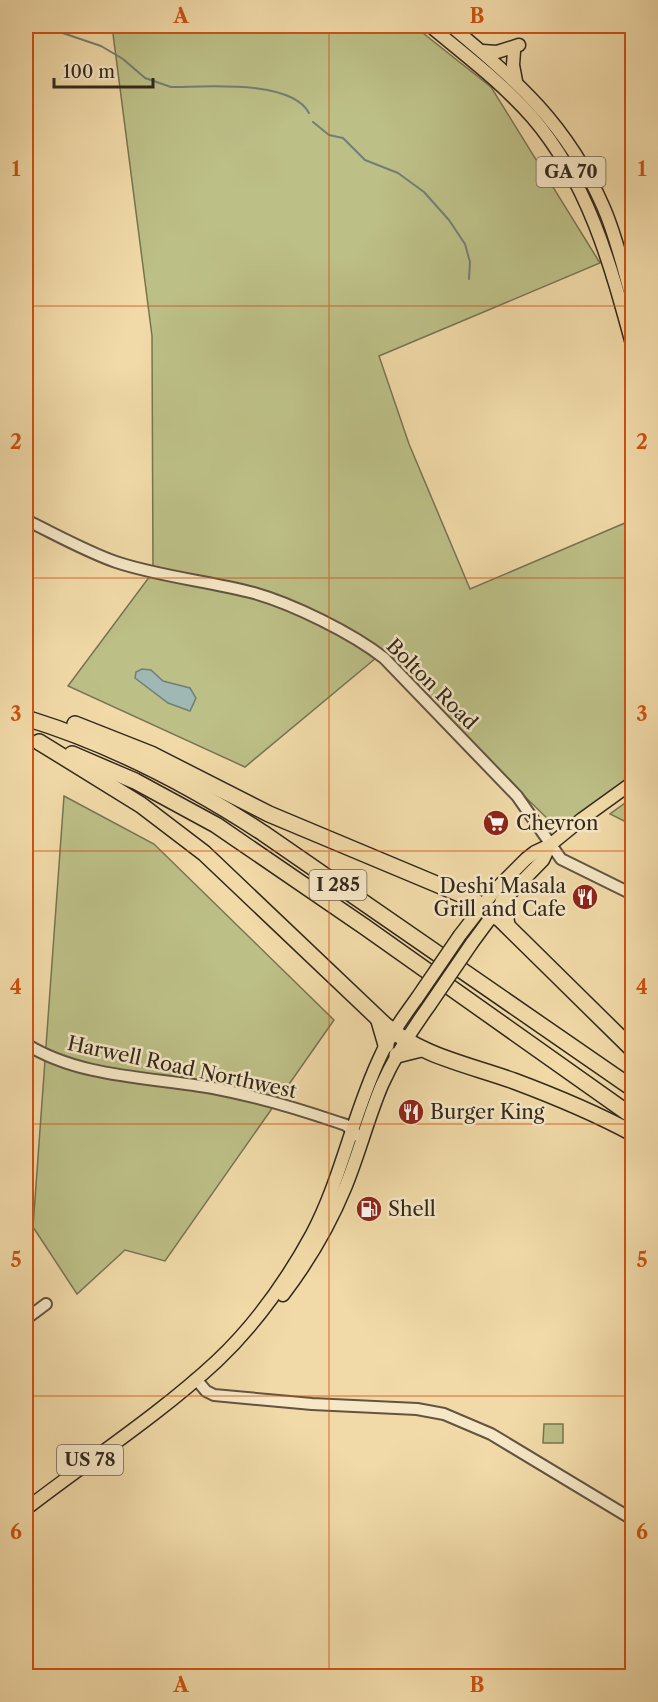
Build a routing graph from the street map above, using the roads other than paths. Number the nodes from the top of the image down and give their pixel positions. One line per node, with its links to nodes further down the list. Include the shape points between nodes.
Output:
1 (430, 26): 6 (main road, GA 70, via 517,101 564,160 599,232)
2 (451, 26): 3 (main road, GA 70)
3 (482, 51): 4 (main road, GA 70); 4 (main road, via 516,48)
4 (516, 81): 5 (main road, GA 70, via 549,118 588,175 610,225)
5 (633, 298)
6 (633, 344)
7 (26, 520): 12 (street, Bolton Road, via 116,561 268,598 369,646 517,796)
8 (26, 710): 15 (highway, via 126,743 269,814 456,891)
9 (26, 718): 20 (highway, I 285, via 136,759 217,804)
10 (32, 739): 17 (highway, via 141,805 204,853 378,1019); 21 (highway, I 285, via 135,781 216,825)
11 (633, 783): 12 (main road, US 78)
12 (550, 845): 13 (street, Bolton Road, via 561,859); 14 (main road, US 78, via 543,860); 15 (main road, US 78, via 535,852 500,884)
13 (633, 894)
14 (503, 901): 15 (main road, US 78); 16 (highway)
15 (487, 909): 16 (highway); 17 (main road, US 78, bridge, via 472,943 429,1006); 17 (main road, US 78, bridge, via 460,935 417,998)
16 (507, 925): 19 (highway)
17 (395, 1043): 22 (highway, via 516,1082); 23 (main road, US 78, via 369,1084)
18 (26, 1044): 23 (street, Harwell Road Northwest, via 51,1057 96,1070 250,1096 337,1122)
19 (633, 1048)
20 (633, 1088)
21 (633, 1116)
22 (633, 1132)
23 (358, 1136): 26 (main road, US 78, via 312,1234 292,1267 247,1329)
24 (46, 1304): 25 (street)
25 (26, 1319)
26 (198, 1381): 27 (main road, US 78); 28 (street, via 214,1395 444,1414 475,1425)
27 (26, 1509)
28 (633, 1519)

